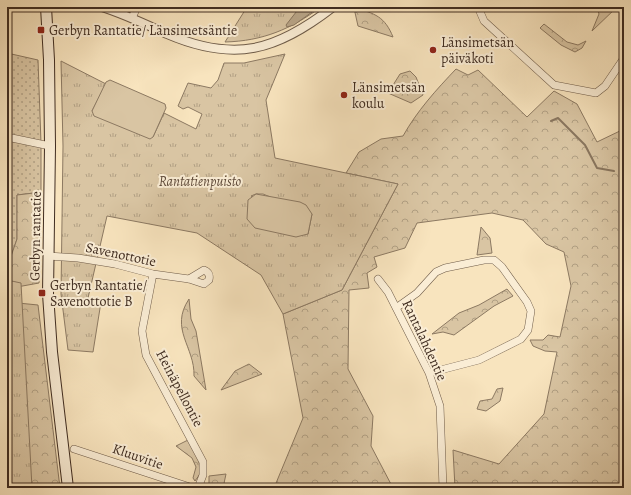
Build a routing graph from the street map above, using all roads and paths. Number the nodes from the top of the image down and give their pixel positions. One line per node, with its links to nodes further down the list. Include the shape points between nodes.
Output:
1 (46, 7): 9 (main road, Gerbyn rantatie)
2 (102, 7): 6 (street)
3 (137, 7): 6 (street)
4 (333, 7): 6 (street, via 296,33 274,43 244,50 221,50 197,45)
5 (478, 7): 7 (street, via 484,21 554,85 596,93 605,86)
6 (132, 18)
7 (624, 58)
8 (7, 137): 9 (street)
9 (50, 146): 10 (main road, Gerbyn rantatie)
10 (48, 256): 11 (street, Savenottotie, via 78,258); 17 (main road, Gerbyn rantatie, via 52,352)
11 (153, 274): 12 (street, Savenottotie); 19 (street, Heinäpellontie, via 143,318 142,334 146,355 203,462 203,475)
12 (189, 279)
13 (378, 279): 14 (street, Rantalahdentie)
14 (396, 308): 15 (street, Rantalahdentie); 15 (street, via 417,293 436,272 484,260 494,260 502,267 527,302 531,311 528,330 521,339 479,360)
15 (430, 373): 20 (street, Rantalahdentie, via 440,406)
16 (74, 449): 18 (street, Kluuvitie)
17 (68, 488)
18 (193, 488)
19 (198, 488)
20 (443, 488)

